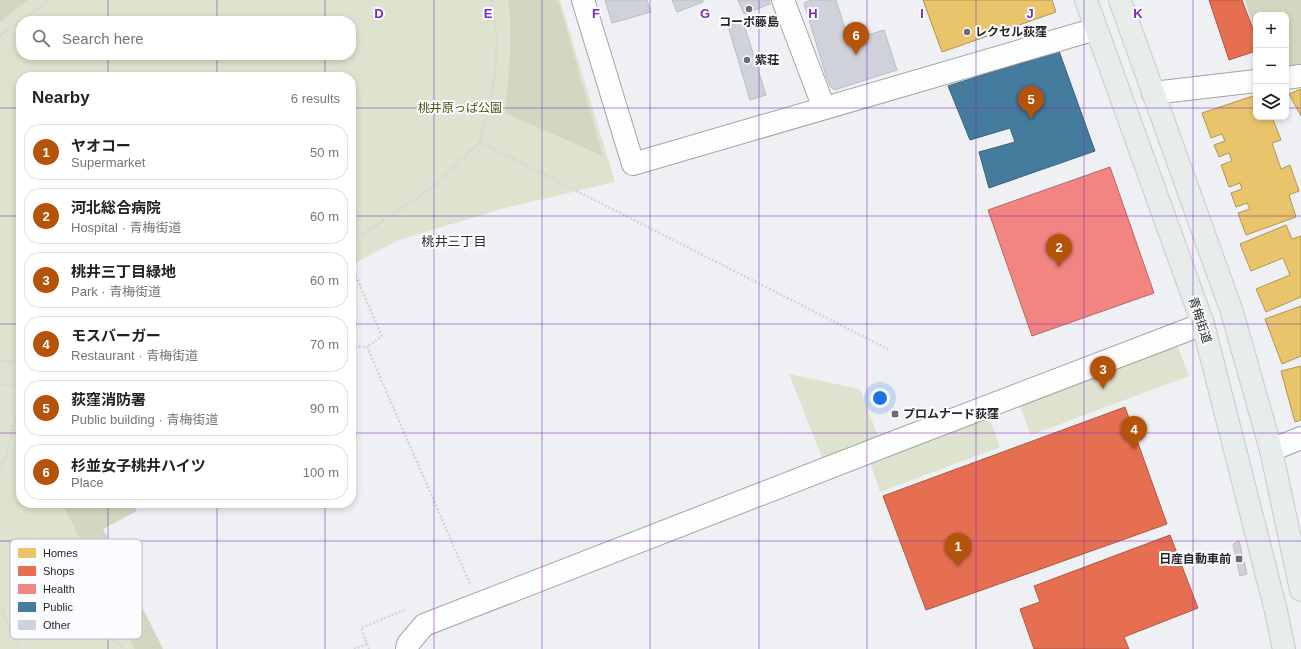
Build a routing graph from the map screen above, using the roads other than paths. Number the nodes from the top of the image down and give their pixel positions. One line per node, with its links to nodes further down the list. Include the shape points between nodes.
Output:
1 (583, 0): 10 (street, via 633,164)
2 (783, 0): 10 (street)
3 (1086, 0): 5 (main road, 青梅街道)
4 (1120, 0): 9 (main road)
5 (1096, 29): 10 (street); 11 (main road, 青梅街道)
6 (1301, 76): 7 (street)
7 (1289, 78)
8 (1253, 81): 9 (street)
9 (1153, 93): 13 (main road, via 1232,312)
10 (824, 108)
11 (1203, 324): 15 (street, via 424,625 408,644); 16 (main road, 青梅街道)
12 (1301, 438): 13 (street)
13 (1270, 450): 14 (main road)
14 (1301, 590)
15 (408, 649)
16 (1284, 649)

